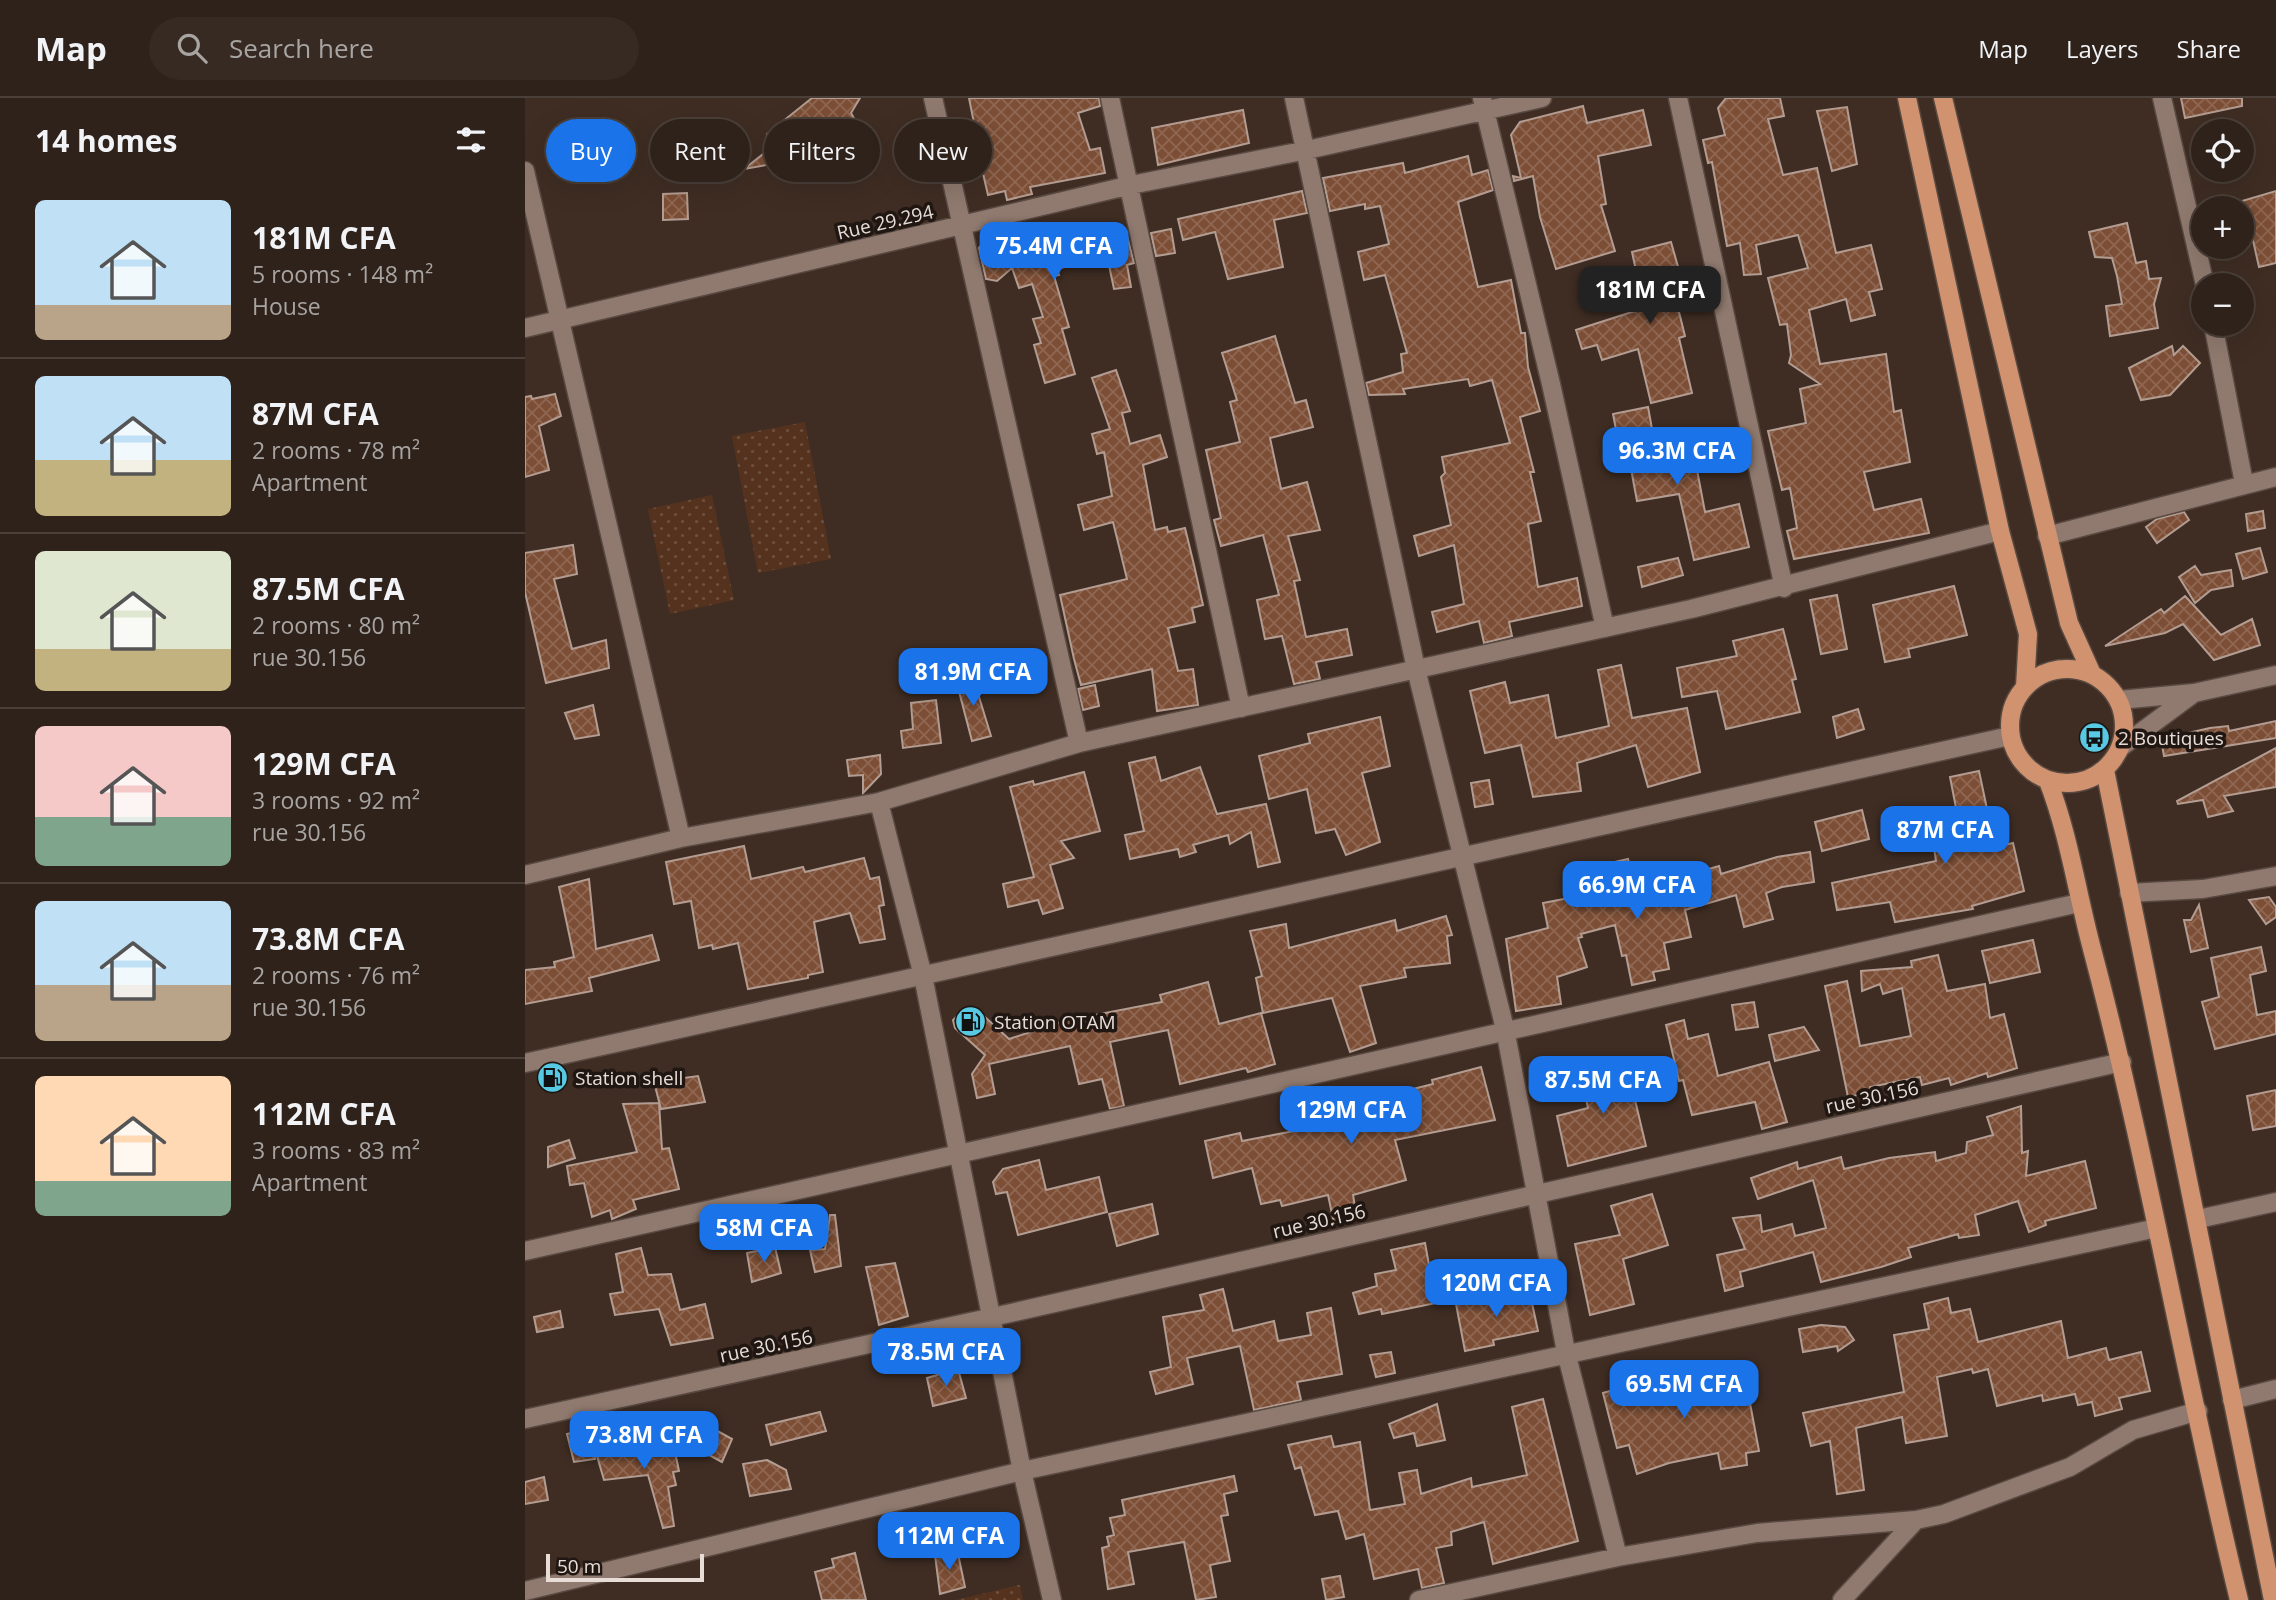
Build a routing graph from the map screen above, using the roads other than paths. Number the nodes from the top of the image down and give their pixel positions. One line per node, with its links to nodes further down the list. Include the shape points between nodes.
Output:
1 (933, 98): 13 (street)
2 (1110, 98): 12 (street)
3 (1294, 98): 10 (street)
4 (1542, 98): 9 (street, Rue 29.294)
5 (1678, 98): 22 (street)
6 (1907, 98): 20 (main road)
7 (1943, 98): 21 (main road)
8 (2162, 98): 14 (street)
9 (1483, 105): 10 (street, Rue 29.294); 23 (street)
10 (1307, 150): 12 (street, Rue 29.294); 24 (street)
11 (525, 171): 15 (street)
12 (1131, 185): 13 (street, Rue 29.294); 30 (street)
13 (961, 226): 15 (street, Rue 29.294); 32 (street)
14 (2201, 273)
15 (558, 320): 16 (street, Rue 29.294); 37 (street)
16 (525, 328)
17 (2215, 336): 19 (street)
18 (2276, 477): 19 (street)
19 (2244, 483): 21 (street)
20 (2000, 531): 22 (street); 27 (main road, via 2028,634)
21 (2047, 536): 25 (main road, via 2069,623)
22 (1784, 588): 23 (street)
23 (1605, 628): 24 (street)
24 (1416, 669): 30 (street); 38 (street)
25 (2092, 674): 27 (main road, via 2056,669); 29 (main road)
26 (2276, 675): 28 (street)
27 (2025, 687): 31 (main road, via 2015,701)
28 (2194, 693): 29 (street); 33 (street)
29 (2119, 700): 33 (main road, via 2124,715)
30 (1241, 708): 32 (street)
31 (2010, 736): 35 (main road, via 2021,761); 38 (street)
32 (1079, 743): 36 (street)
33 (2121, 747): 34 (main road)
34 (2105, 770): 35 (main road, via 2083,782); 41 (main road)
35 (2048, 781): 42 (main road, via 2059,810)
36 (879, 802): 37 (street); 43 (street)
37 (681, 838): 39 (street)
38 (1464, 856): 43 (street); 44 (street)
39 (525, 875)
40 (2276, 876): 41 (street, via 2203,889)
41 (2129, 893): 50 (main road)
42 (2079, 903): 44 (street); 45 (main road)
43 (923, 976): 46 (street); 47 (street)
44 (1505, 1029): 47 (street); 48 (street)
45 (2122, 1062): 48 (street, rue 30.156); 51 (main road)
46 (525, 1063)
47 (959, 1156): 52 (street); 53 (street)
48 (1537, 1192): 53 (street, rue 30.156); 54 (street)
49 (2276, 1202): 50 (street)
50 (2198, 1219): 56 (main road)
51 (2157, 1228): 54 (street); 57 (main road)
52 (525, 1251)
53 (993, 1317): 58 (street, rue 30.156); 59 (street)
54 (1566, 1352): 59 (street); 62 (street)
55 (2276, 1389): 56 (street)
56 (2232, 1400): 61 (main road)
57 (2198, 1410): 60 (street, via 2133,1430 2070,1467); 67 (main road)
58 (525, 1419)
59 (1022, 1471): 63 (street); 64 (street)
60 (1916, 1520): 62 (street, via 1786,1529); 66 (street)
61 (2270, 1551): 68 (main road)
62 (1618, 1557): 65 (street)
63 (525, 1591)
64 (1052, 1600)
65 (1419, 1600)
66 (1842, 1600)
67 (2239, 1600)
68 (2273, 1600)

